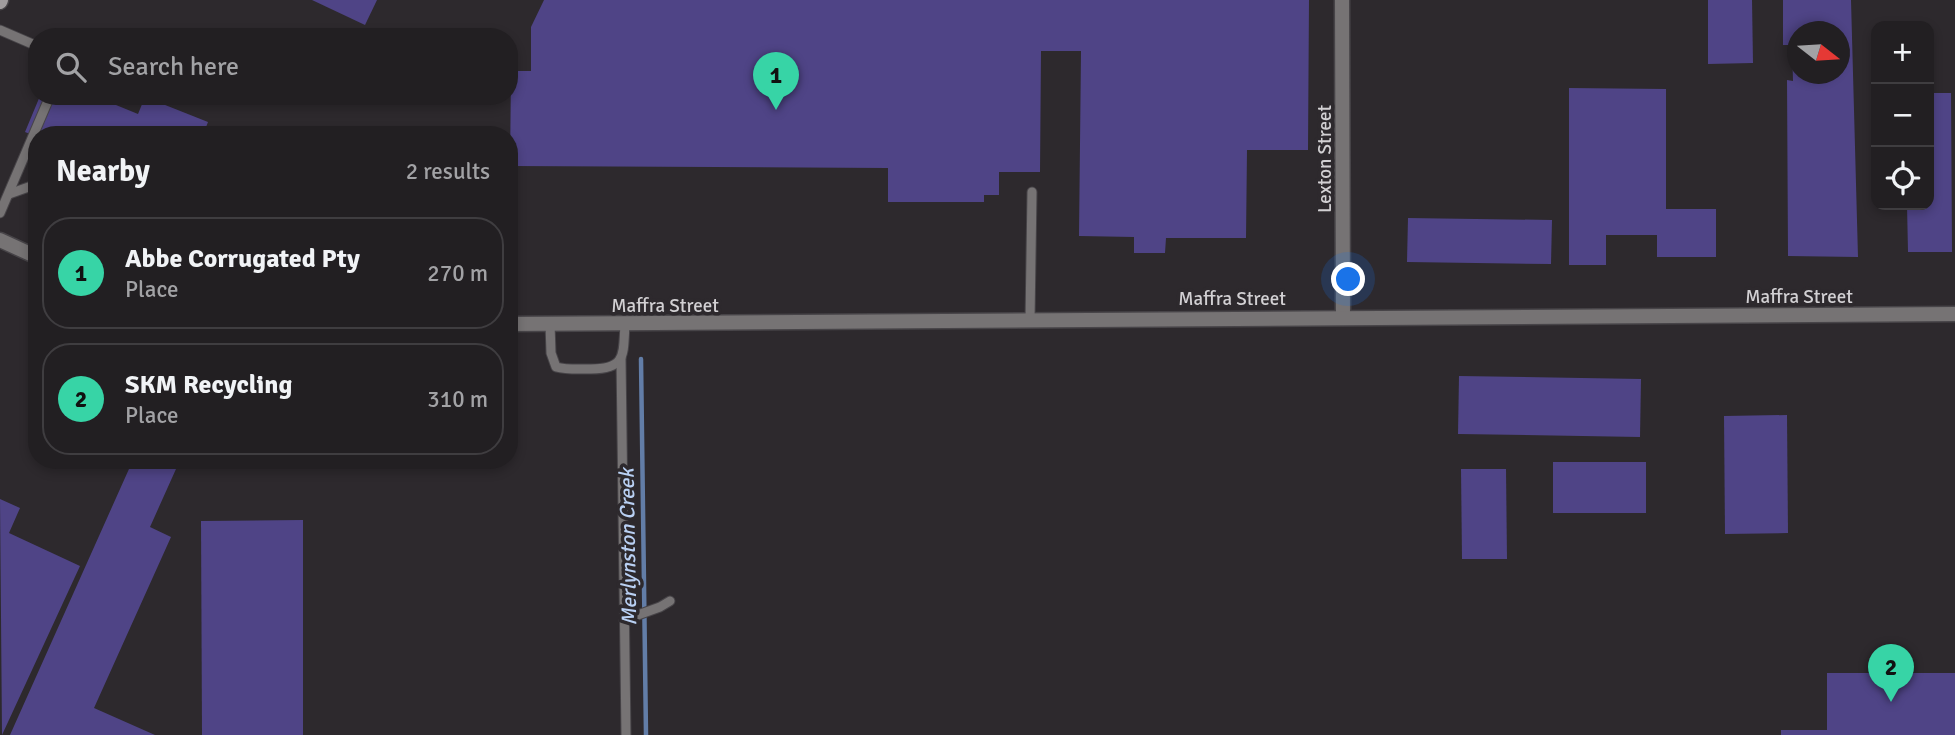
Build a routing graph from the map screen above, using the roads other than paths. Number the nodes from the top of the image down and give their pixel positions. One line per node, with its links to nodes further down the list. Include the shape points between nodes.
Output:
1 (1342, 0): 14 (street, Lexton Street)
2 (0, 30): 3 (lane)
3 (28, 42)
4 (46, 105): 5 (lane)
5 (37, 126)
6 (28, 149): 9 (lane)
7 (28, 187): 9 (lane)
8 (1032, 192): 15 (lane)
9 (9, 194): 10 (lane)
10 (0, 213)
11 (0, 240): 12 (street)
12 (28, 253)
13 (1955, 314): 14 (street, Maffra Street)
14 (1343, 317): 15 (street, Maffra Street)
15 (1030, 320): 18 (street, Maffra Street)
16 (518, 324): 17 (street, Maffra Street)
17 (550, 324): 18 (street, Maffra Street); 19 (lane, via 556,367 607,369)
18 (625, 324): 19 (lane)
19 (621, 358): 21 (lane)
20 (670, 601): 21 (lane)
21 (624, 620): 22 (lane)
22 (625, 735)

